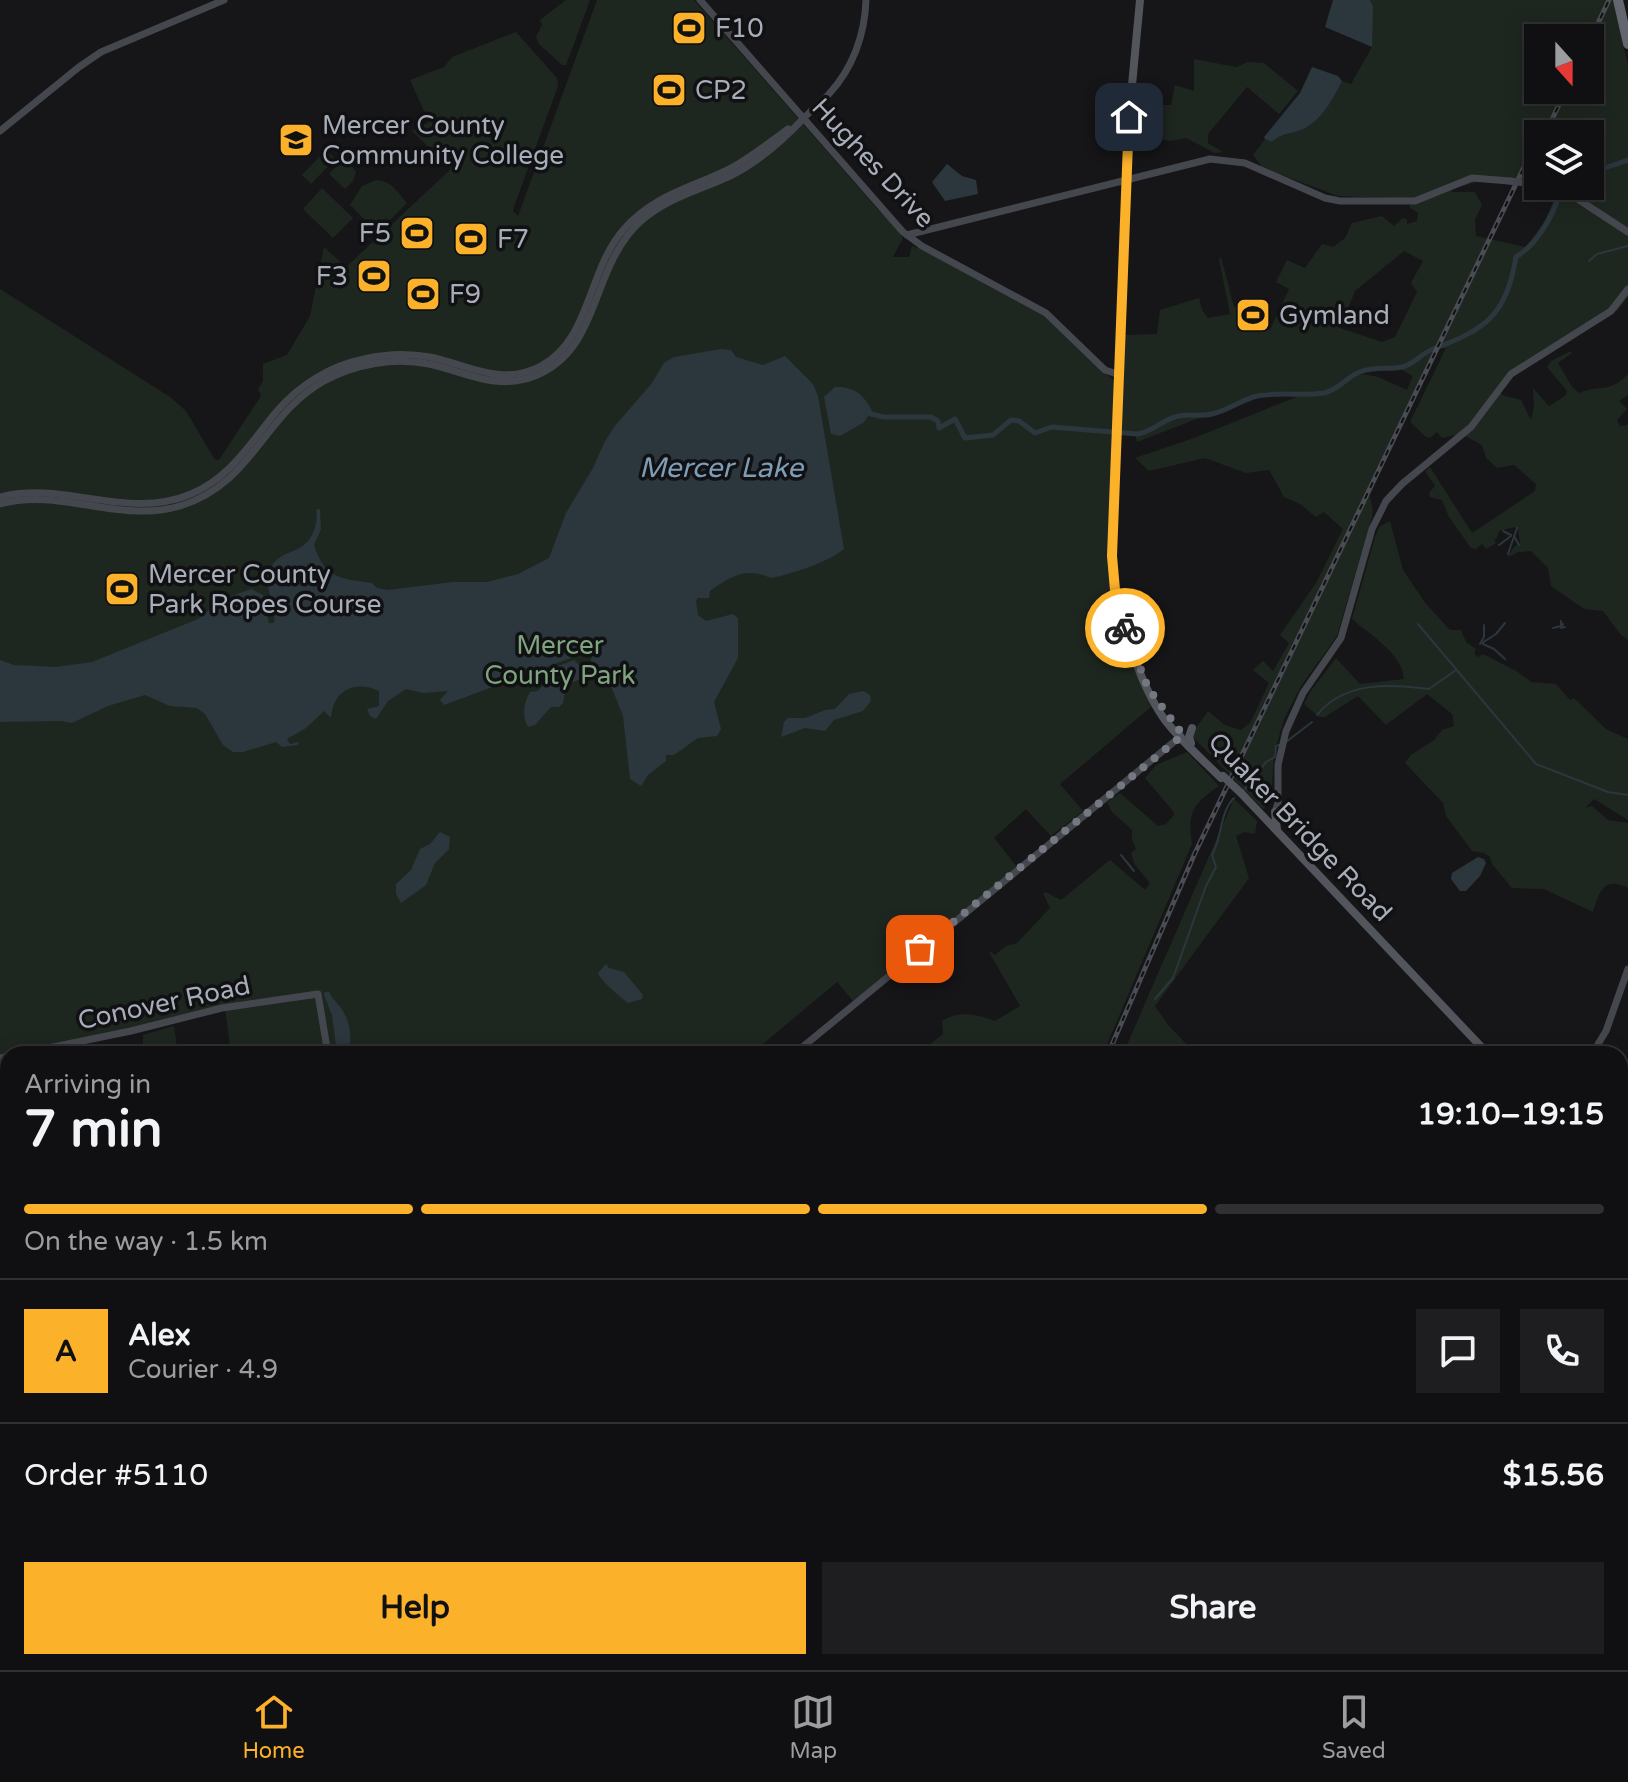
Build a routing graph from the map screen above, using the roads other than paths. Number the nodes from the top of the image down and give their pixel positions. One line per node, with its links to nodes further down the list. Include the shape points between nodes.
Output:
1 (224, 0): 11 (street, via 101,52)
2 (700, 0): 7 (street, Hughes Drive)
3 (866, 0): 8 (street, via 852,61 837,85)
4 (1140, 0): 12 (main road, Quaker Bridge Road)
5 (1619, 3): 6 (highway)
6 (1628, 44)
7 (794, 108): 8 (street, Hughes Drive); 9 (street)
8 (803, 118): 9 (street); 10 (street, Hughes Drive)
9 (795, 125): 10 (street); 19 (street, via 742,162 667,194 632,220 603,260 574,334 539,367 498,376 412,355 358,360 301,388 229,471 190,495 141,505 37,492); 20 (street, via 754,163 672,199 637,225 608,266 577,343 538,375 502,383 418,362 366,365 333,377 302,397 233,476 186,504 144,512 44,499)
10 (810, 126): 16 (street, Hughes Drive)
11 (0, 131)
12 (1127, 179): 13 (street, bridge, via 1203,160 1232,160 1325,198 1349,202 1415,201 1472,178); 16 (street); 18 (main road, Quaker Bridge Road)
13 (1524, 183)
14 (1579, 200): 15 (street)
15 (1628, 232)
16 (907, 235): 18 (street, Hughes Drive, via 1046,313 1105,370)
17 (1628, 289): 27 (street, via 1611,311 1511,374 1476,422 1397,489 1377,516 1341,638 1303,693 1286,731)
18 (1120, 375): 22 (main road, Quaker Bridge Road, via 1113,582 1156,706)
19 (0, 497)
20 (0, 504)
21 (1192, 728): 23 (main road)
22 (1181, 736): 23 (main road, Quaker Bridge Road); 24 (main road, Quaker Bridge Road); 36 (street)
23 (1191, 743): 24 (main road, Quaker Bridge Road)
24 (1222, 777): 25 (main road, Quaker Bridge Road, bridge)
25 (1240, 794): 26 (main road, Quaker Bridge Road); 37 (main road, Quaker Bridge Road)
26 (1258, 811): 27 (main road); 28 (main road, Quaker Bridge Road)
27 (1273, 812): 28 (main road)
28 (1277, 831): 30 (main road, Quaker Bridge Road)
29 (1336, 881): 30 (main road)
30 (1337, 893): 32 (main road, Quaker Bridge Road)
31 (1386, 935): 32 (main road)
32 (1388, 948): 38 (main road, Quaker Bridge Road)
33 (1628, 969): 39 (street, via 1606,1031)
34 (58, 1046): 35 (street, Conover Road, via 222,1008 318,994)
35 (327, 1046)
36 (801, 1046)
37 (1474, 1046)
38 (1480, 1046)
39 (1595, 1046)

